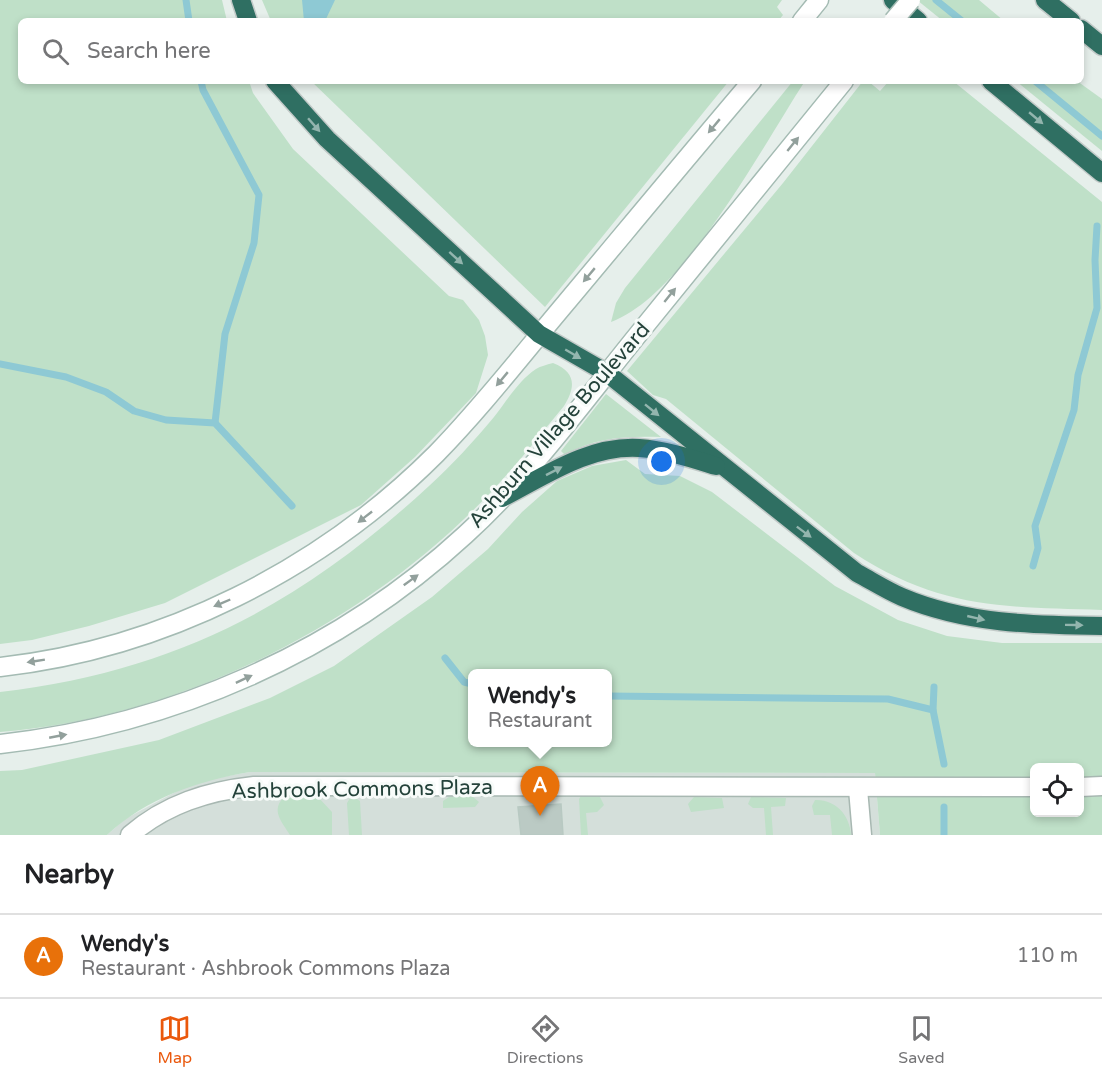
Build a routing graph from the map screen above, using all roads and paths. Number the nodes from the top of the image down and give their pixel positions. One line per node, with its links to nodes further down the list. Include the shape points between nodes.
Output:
1 (241, 0): 6 (highway)
2 (819, 0): 7 (main road)
3 (893, 0): 9 (highway)
4 (911, 0): 8 (main road, bridge)
5 (1045, 0): 10 (highway)
6 (247, 18)
7 (804, 18)
8 (896, 18)
9 (914, 18)
10 (1067, 18)
11 (1084, 31): 12 (highway)
12 (1102, 46)
13 (279, 84): 18 (highway, one-way to 18, via 327,139)
14 (749, 84): 18 (main road, one-way to 18)
15 (842, 84): 19 (main road, Ashburn Village Boulevard, one-way to 15)
16 (995, 84): 17 (highway, one-way to 17)
17 (1102, 173)
18 (539, 334): 19 (highway, one-way to 19); 23 (main road, one-way to 23, via 434,455 365,517 319,550 239,596 155,631 82,653)
19 (607, 373): 20 (highway, one-way to 20); 21 (main road, Ashburn Village Boulevard)
20 (725, 469): 21 (highway, one-way to 20, via 583,457 602,452 672,453); 22 (highway, one-way to 22, via 857,573 901,597 995,622)
21 (502, 498): 24 (main road, Ashburn Village Boulevard, one-way to 21, via 93,729 158,712 285,660 376,606 422,572)
22 (1102, 626)
23 (0, 667)
24 (0, 744)
25 (1084, 786): 26 (main road)
26 (1102, 786)
27 (1030, 787): 28 (main road, Ashbrook Commons Plaza)
28 (858, 789): 29 (main road, Ashbrook Commons Plaza, via 254,786 186,801); 30 (main road)
29 (130, 835)
30 (862, 835)

